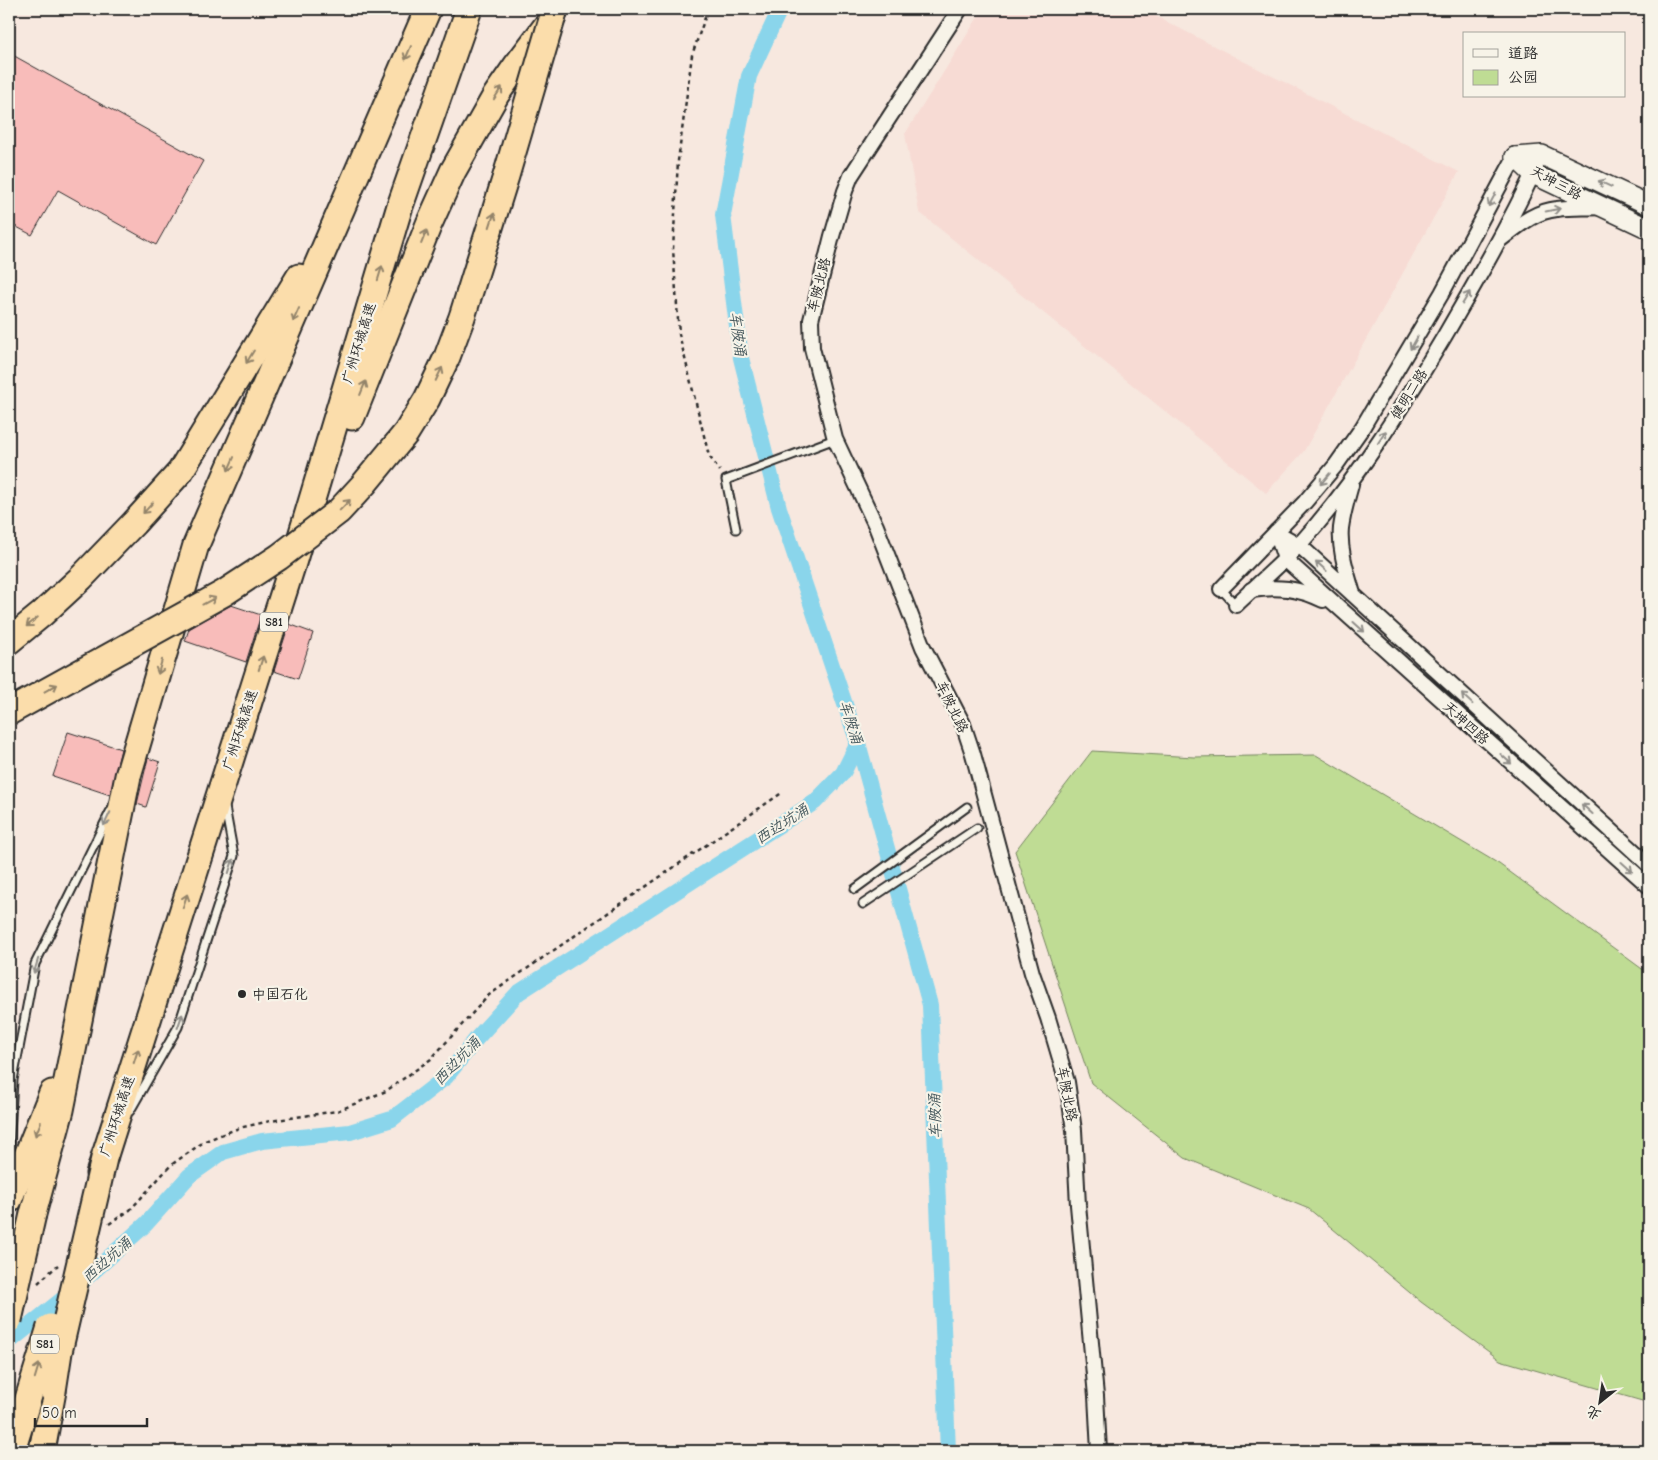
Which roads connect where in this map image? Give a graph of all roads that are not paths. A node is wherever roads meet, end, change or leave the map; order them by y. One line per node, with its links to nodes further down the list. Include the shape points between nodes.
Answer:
1 (428, 9): 9 (highway, one-way to 9)
2 (469, 9): 20 (highway, 广州环城高速 / S81, one-way to 2, via 399,209)
3 (555, 9): 27 (highway, one-way to 3, bridge, via 224,593 279,557 339,511 402,439 435,382 462,317)
4 (560, 9): 20 (highway, one-way to 4, via 453,171 511,73)
5 (960, 9): 14 (street, 车陂北路, via 858,164 842,200 810,320 812,348)
6 (1542, 155): 7 (street, 天坤三路); 8 (street, 健明二路); 10 (street, 天坤三路, one-way to 6)
7 (1515, 157): 8 (street, 天坤三路); 17 (street, 健明二路, one-way to 17, via 1442,293 1362,428 1306,502)
8 (1533, 174): 11 (street, 天坤三路); 13 (street, 健明二路)
9 (348, 196): 26 (highway, one-way to 26, via 180,472 80,578); 28 (highway, one-way to 28, via 196,544)
10 (1649, 205)
11 (1604, 207): 12 (street, 天坤三路); 13 (street, one-way to 11, via 1521,223 1542,213 1556,209)
12 (1649, 229)
13 (1497, 243): 15 (street, 健明二路, one-way to 13, via 1417,382)
14 (835, 439): 16 (lane, via 726,480); 43 (street, 车陂北路, via 876,526 923,648 963,724 1032,973 1067,1082 1074,1130)
15 (1353, 477): 18 (street, 健明二路); 23 (street, via 1343,513 1341,536)
16 (736, 529)
17 (1276, 532): 18 (street, 天坤四路); 19 (street); 21 (street, 健明二路)
18 (1298, 545): 19 (street, 健明二路); 23 (street, 天坤四路, one-way to 18)
19 (1285, 558): 22 (street, 健明二路); 25 (street, 天坤四路)
20 (293, 563): 29 (highway, 广州环城高速 / S81, one-way to 20)
21 (1221, 589): 24 (lane)
22 (1251, 590): 24 (street, 健明二路); 25 (street, via 1297,590 1311,593)
23 (1353, 594): 32 (street, 天坤四路, one-way to 23)
24 (1236, 605)
25 (1339, 608): 33 (street, 天坤四路, one-way to 33)
26 (9, 640)
27 (9, 712)
28 (128, 776): 36 (highway); 37 (lane, one-way to 37, via 36,964 13,1080)
29 (221, 787): 38 (highway, 广州环城高速 / S81, one-way to 29); 38 (lane, one-way to 29, via 178,1027 231,866 234,856)
30 (968, 807): 34 (lane)
31 (977, 828): 35 (lane)
32 (1649, 865)
33 (1649, 886)
34 (855, 889)
35 (863, 904)
36 (75, 1035): 39 (highway, one-way to 39); 40 (highway, bridge, via 61,1110)
37 (9, 1151)
38 (105, 1154): 41 (highway, 广州环城高速 / S81, one-way to 38, bridge); 42 (highway, bridge, via 59,1352)
39 (9, 1200)
40 (9, 1320)
41 (12, 1451)
42 (42, 1451)
43 (1099, 1451)

